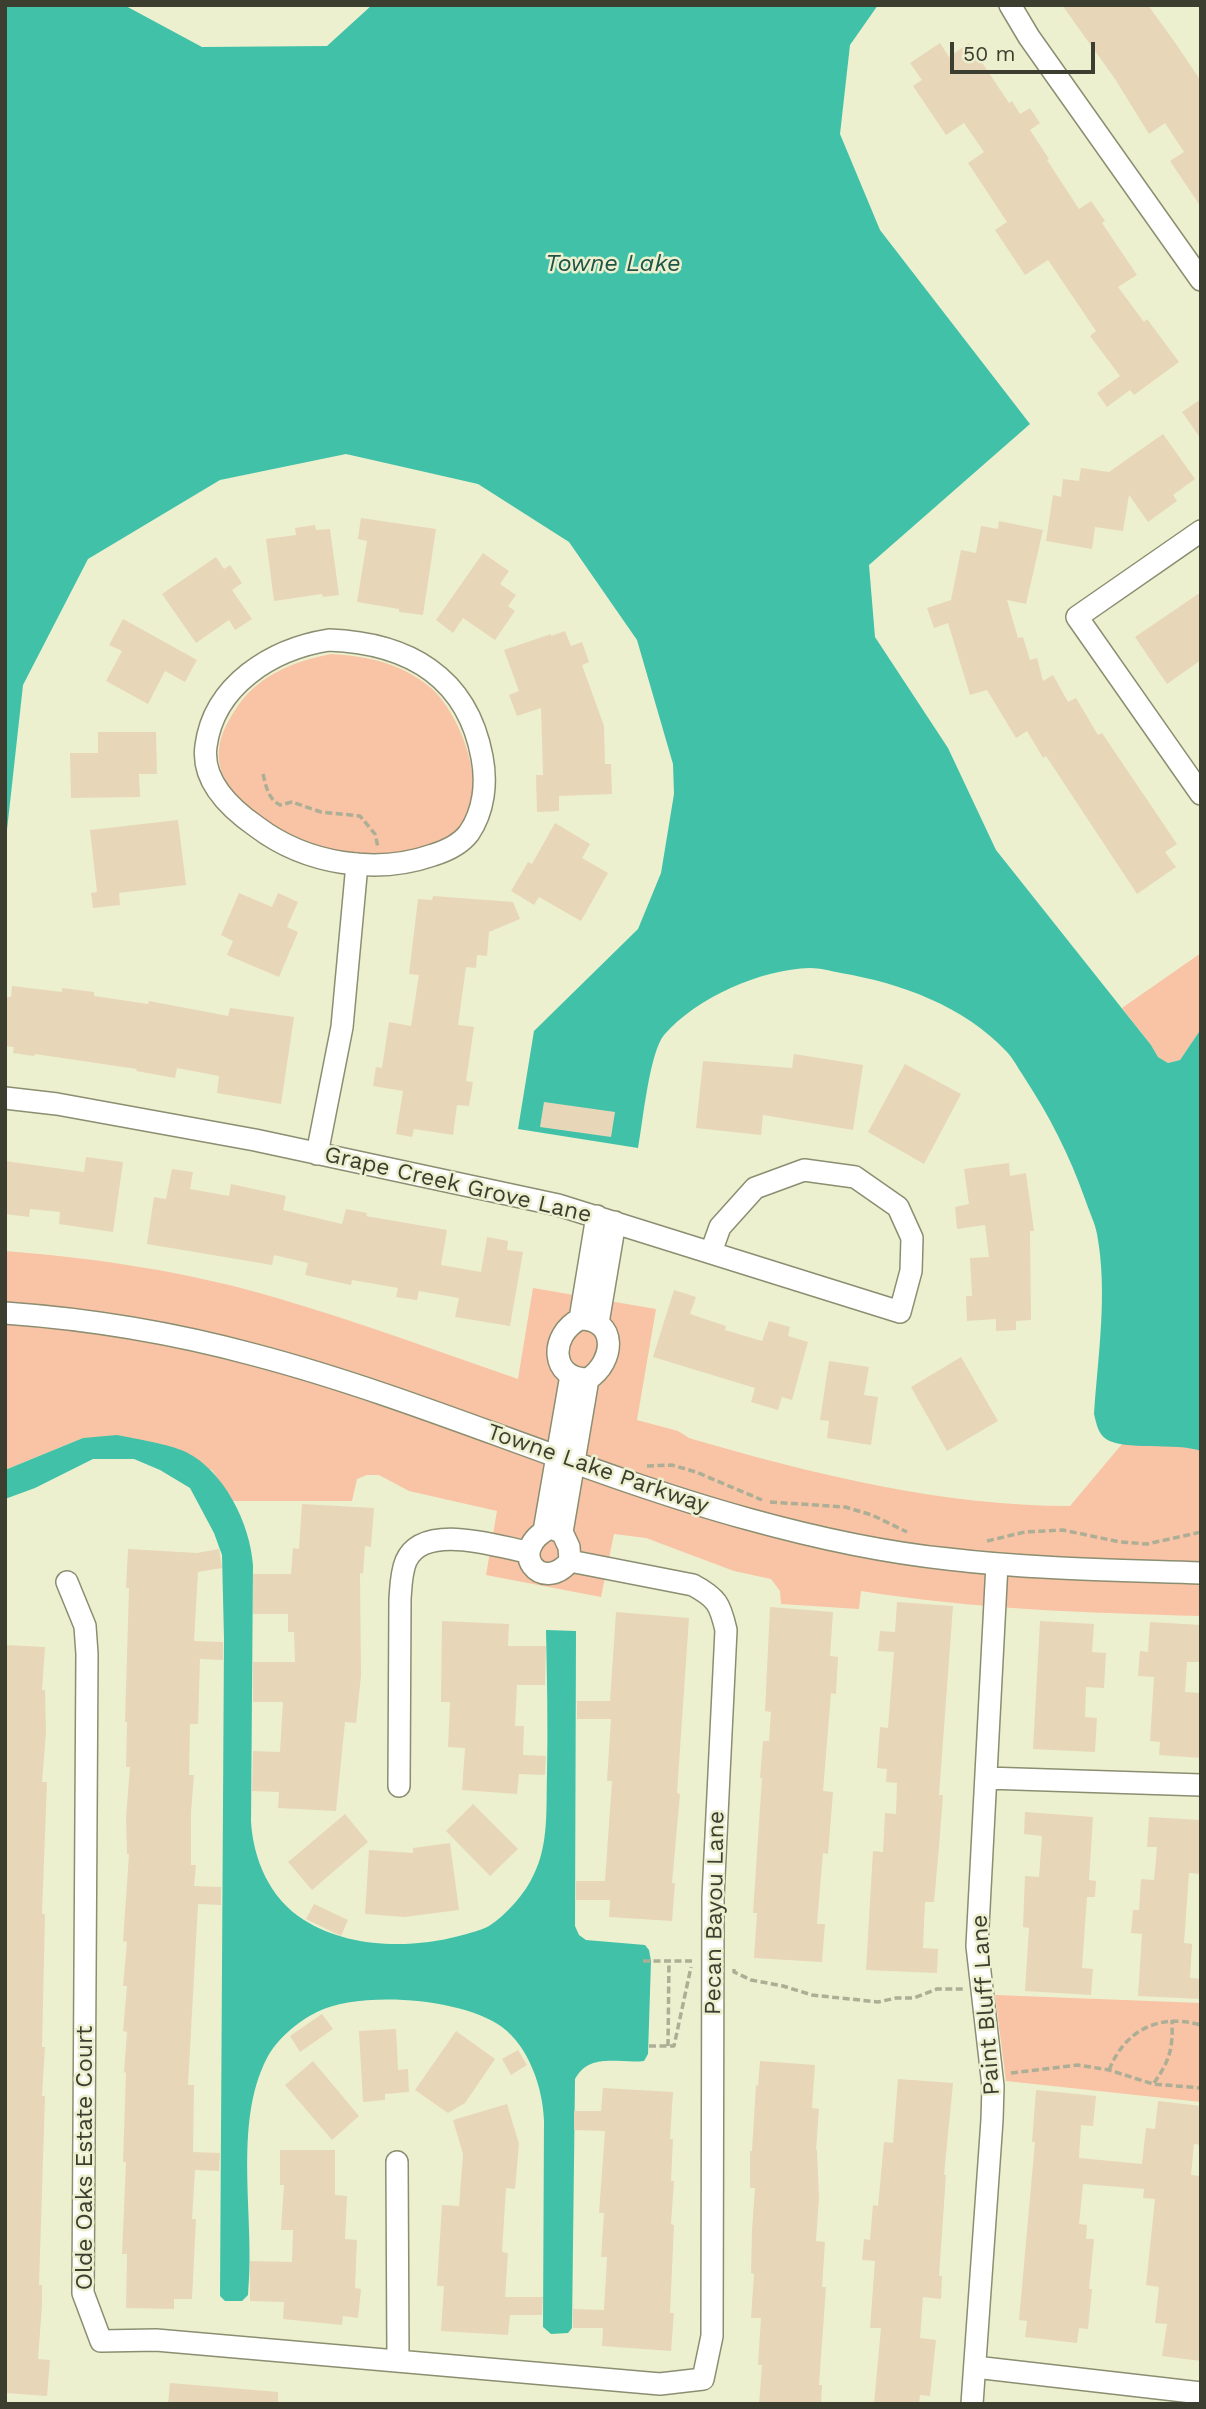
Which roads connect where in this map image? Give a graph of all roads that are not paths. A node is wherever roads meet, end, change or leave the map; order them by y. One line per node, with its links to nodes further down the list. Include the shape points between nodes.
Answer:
1 (1010, 5): 2 (street)
2 (1201, 280)
3 (1201, 531): 4 (street, via 1077,617)
4 (1201, 794)
5 (367, 865): 5 (street, via 396,864 443,852 470,831 485,788 475,730 456,695 423,664 404,654 369,643 309,643 265,662 233,688 208,734 207,767 229,804 263,832 327,860); 7 (street)
6 (5, 1098): 7 (street, Grape Creek Grove Lane, via 139,1118)
7 (317, 1154): 8 (street, Grape Creek Grove Lane)
8 (606, 1219): 9 (street, Grape Creek Grove Lane); 11 (street)
9 (711, 1252): 9 (street, Grape Creek Grove Lane, via 720,1227 755,1188 804,1170 855,1177 898,1207 912,1238 911,1271 900,1312)
10 (5, 1313): 13 (street, Towne Lake Parkway, via 147,1331 255,1355)
11 (589, 1321): 12 (street, via 605,1332 609,1355 596,1374); 12 (street, via 568,1325 559,1344 562,1366)
12 (579, 1377): 13 (street)
13 (566, 1459): 14 (street); 17 (street, Towne Lake Parkway, via 810,1535 877,1549)
14 (553, 1532): 15 (street, via 534,1540); 16 (street, via 569,1547)
15 (527, 1552): 16 (street, via 528,1562 545,1574 564,1569); 22 (street, via 437,1539 418,1546 407,1558 402,1574)
16 (570, 1561): 26 (street, Pecan Bayou Lane, via 693,1585 720,1608 726,1630 702,1960 712,2336)
17 (997, 1564): 18 (street, Towne Lake Parkway); 20 (street, Paint Bluff Lane)
18 (1201, 1573)
19 (67, 1582): 24 (street, Olde Oaks Estate Court, via 85,1626 87,1654 83,2293 101,2341 156,2340)
20 (986, 1778): 21 (street); 25 (street, Paint Bluff Lane, via 977,1947 992,2120)
21 (1201, 1785)
22 (399, 1786)
23 (397, 2162): 24 (street)
24 (398, 2360): 26 (street, Olde Oaks Estate Court, via 660,2384)
25 (975, 2367): 27 (street); 28 (street, Paint Bluff Lane)
26 (703, 2379)
27 (1201, 2393)
28 (972, 2404)

